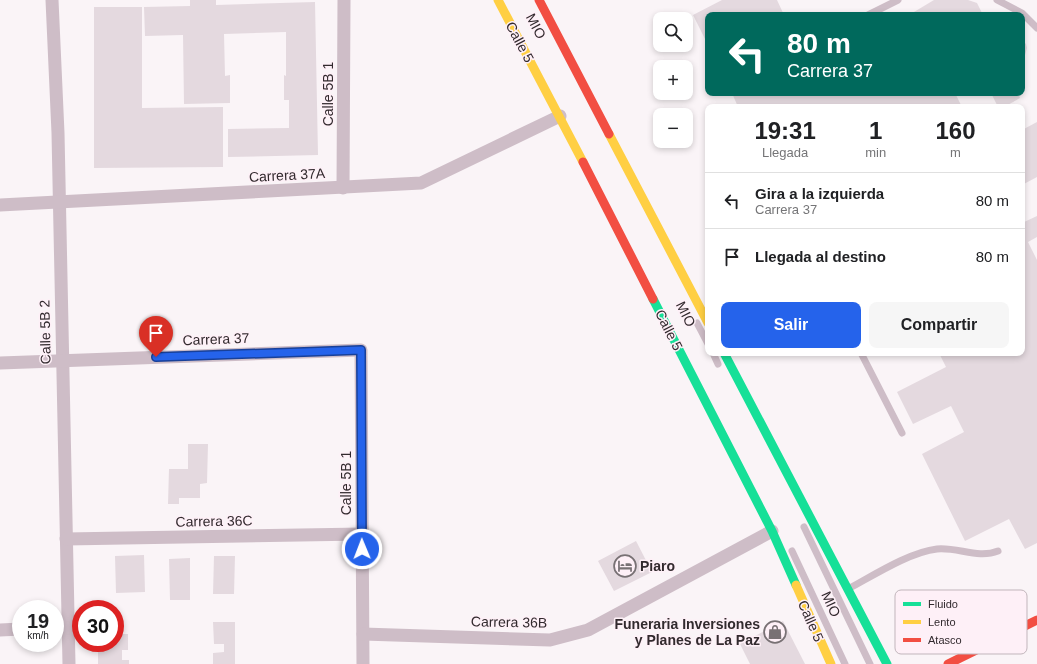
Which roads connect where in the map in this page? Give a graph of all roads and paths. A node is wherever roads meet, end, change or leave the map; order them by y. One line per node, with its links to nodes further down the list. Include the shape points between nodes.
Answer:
1 (52, 0): 13 (street, Calle 5B 2)
2 (344, 0): 12 (street, Calle 5B 1)
3 (498, 0): 11 (main road, Calle 5)
4 (539, 0): 16 (main road)
5 (898, 0): 7 (lane)
6 (997, 0): 8 (lane)
7 (874, 12)
8 (1020, 12)
9 (1025, 16): 10 (lane)
10 (1037, 28)
11 (560, 116): 12 (street, Carrera 37A, via 421,183); 27 (main road, Calle 5)
12 (344, 188): 13 (street, Carrera 37A)
13 (59, 203): 14 (street, Carrera 37A); 22 (street, Calle 5B 2)
14 (0, 205)
15 (692, 314): 17 (lane, MIO)
16 (705, 314)
17 (705, 338)
18 (361, 350): 22 (street, Carrera 37); 28 (street, Calle 5B 1)
19 (714, 356): 24 (lane)
20 (726, 356): 32 (main road)
21 (862, 356): 25 (lane)
22 (61, 360): 23 (street, Carrera 37); 29 (street, Calle 5B 2)
23 (0, 363)
24 (721, 370)
25 (902, 433)
26 (802, 523): 45 (lane, MIO)
27 (772, 531): 38 (street, Carrera 36B, via 588,630 550,640); 43 (main road, Calle 5)
28 (362, 534): 29 (street, Carrera 36C); 38 (street, Calle 5B 1)
29 (66, 539): 33 (street, Calle 5B 2)
30 (790, 547): 44 (lane, MIO)
31 (998, 551): 32 (lane, via 983,555 947,549 926,551)
32 (847, 589): 46 (main road)
33 (63, 600)
34 (1037, 620): 35 (main road)
35 (1027, 625)
36 (12, 629): 37 (street)
37 (0, 630)
38 (363, 634): 42 (street, Calle 5B 1)
39 (64, 644): 41 (street, Calle 5B 2)
40 (968, 654): 47 (main road)
41 (68, 664)
42 (363, 664)
43 (831, 664)
44 (844, 664)
45 (870, 664)
46 (887, 664)
47 (948, 664)

